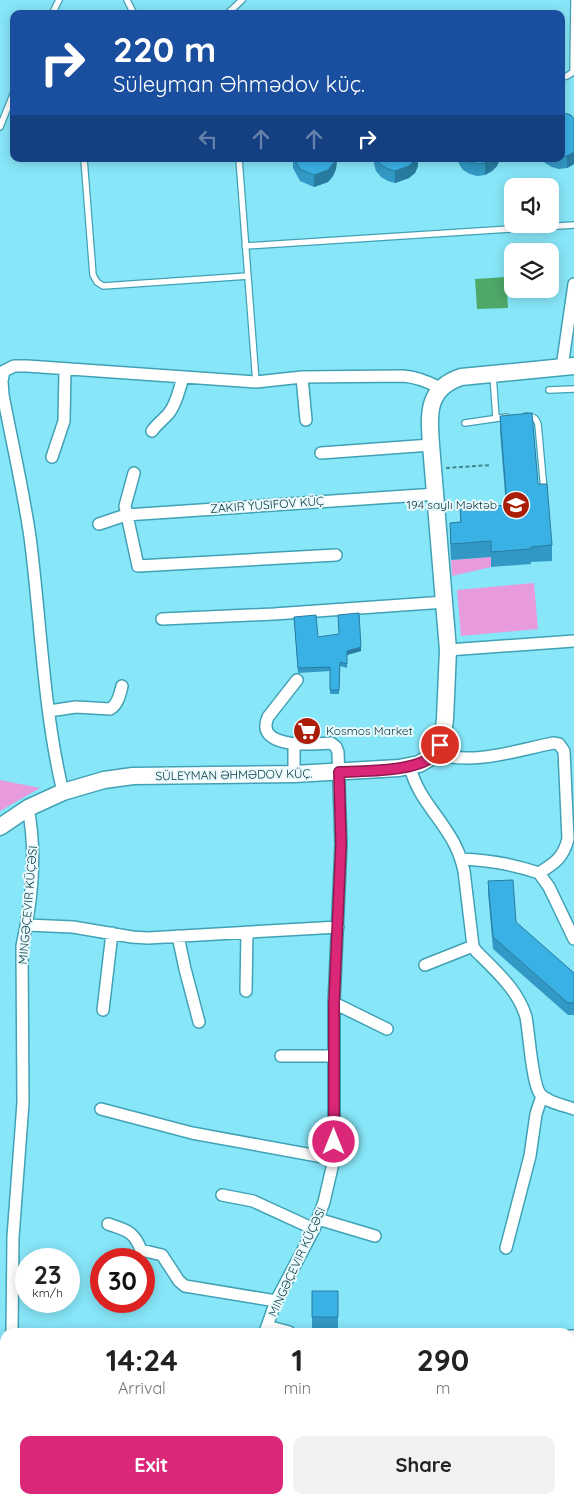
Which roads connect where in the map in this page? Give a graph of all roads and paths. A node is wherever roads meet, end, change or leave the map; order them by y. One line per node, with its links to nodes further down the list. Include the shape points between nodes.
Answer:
1 (242, 0): 3 (lane)
2 (574, 0): 4 (lane, via 573,72)
3 (231, 10)
4 (565, 76)
5 (10, 100): 6 (lane)
6 (0, 127)
7 (84, 162): 11 (lane, via 93,275 97,282 104,286)
8 (239, 162): 10 (lane)
9 (574, 225): 10 (lane)
10 (246, 246): 11 (lane)
11 (248, 276): 19 (lane)
12 (574, 284): 13 (street)
13 (568, 367): 16 (street)
14 (2, 369): 15 (street, via 14,366); 46 (street, via 3,395 29,535)
15 (65, 369): 18 (street); 31 (street, via 64,421)
16 (492, 373): 20 (street, via 460,377); 25 (lane)
17 (302, 377): 19 (street); 20 (street, via 413,376); 26 (street)
18 (183, 378): 19 (street); 28 (street, via 169,413)
19 (256, 382)
20 (440, 388): 29 (street, via 432,405)
21 (574, 389): 22 (lane)
22 (549, 390)
23 (522, 416): 36 (lane, via 536,418 538,424)
24 (513, 417): 25 (lane)
25 (496, 418): 27 (lane)
26 (306, 420)
27 (466, 423)
28 (152, 431)
29 (431, 445): 30 (street); 33 (street)
30 (321, 453)
31 (52, 457)
32 (491, 465): 33 (path)
33 (434, 469): 35 (street)
34 (134, 474): 37 (street, via 126,498)
35 (436, 494): 37 (street, ZAKIR YUSIFOV KÜÇ); 40 (street)
36 (544, 495)
37 (126, 515): 38 (street, ZAKIR YUSIFOV KÜÇ); 39 (street, via 138,566)
38 (99, 524)
39 (336, 555)
40 (445, 602): 41 (street); 43 (street)
41 (162, 619)
42 (574, 641): 43 (street)
43 (448, 650): 49 (street, via 446,719)
44 (297, 680): 47 (street, via 266,723 274,739)
45 (122, 686): 46 (street, via 117,702 110,709 76,707)
46 (49, 711): 53 (street)
47 (294, 744): 51 (street, MINGƏÇEVIR KÜÇƏSI, via 331,743 338,752); 52 (street)
48 (569, 750): 49 (street, via 552,743 477,759); 56 (street)
49 (436, 754): 50 (street, SÜLEYMAN ƏHMƏDOV KÜÇ.)
50 (410, 767): 51 (street, SÜLEYMAN ƏHMƏDOV KÜÇ.); 57 (street, via 414,782)
51 (339, 772): 52 (street, SÜLEYMAN ƏHMƏDOV KÜÇ.); 60 (street, MINGƏÇEVIR KÜÇƏSI)
52 (294, 774): 53 (street, SÜLEYMAN ƏHMƏDOV KÜÇ., via 133,776 104,780)
53 (63, 792): 54 (street, SÜLEYMAN ƏHMƏDOV KÜÇ.)
54 (28, 808): 55 (street, SÜLEYMAN ƏHMƏDOV KÜÇ.); 59 (street, MINGƏÇEVIR KÜÇƏSI, via 33,856)
55 (0, 827)
56 (571, 839): 58 (street, via 560,859)
57 (461, 859): 58 (street, via 518,866); 65 (street)
58 (539, 873): 64 (street)
59 (27, 925): 62 (street); 84 (street, MINGƏÇEVIR KÜÇƏSI, via 22,946 23,1103 13,1237)
60 (338, 928): 61 (street); 68 (street, MINGƏÇEVIR KÜÇƏSI)
61 (247, 932): 63 (street); 67 (street)
62 (112, 933): 63 (street, via 132,937); 69 (street)
63 (178, 936): 70 (street)
64 (574, 939)
65 (473, 946): 66 (street); 74 (street, via 503,978 524,1008 534,1076)
66 (424, 965)
67 (246, 991)
68 (334, 1003): 71 (street); 73 (street, MINGƏÇEVIR KÜÇƏSI)
69 (103, 1010)
70 (199, 1022)
71 (387, 1029)
72 (280, 1056): 73 (street)
73 (334, 1056): 77 (street, MINGƏÇEVIR KÜÇƏSI)
74 (542, 1096): 76 (street); 82 (street)
75 (101, 1109): 77 (street, via 192,1133)
76 (574, 1109)
77 (334, 1159): 80 (street, MINGƏÇEVIR KÜÇƏSI)
78 (222, 1195): 80 (street, via 253,1201)
79 (108, 1224): 83 (street, via 133,1234 141,1250 162,1255 185,1286)
80 (316, 1224): 81 (street); 83 (street, MINGƏÇEVIR KÜÇƏSI)
81 (375, 1236)
82 (506, 1248)
83 (276, 1301): 85 (street, MINGƏÇEVIR KÜÇƏSI)
84 (12, 1328)
85 (266, 1328)

